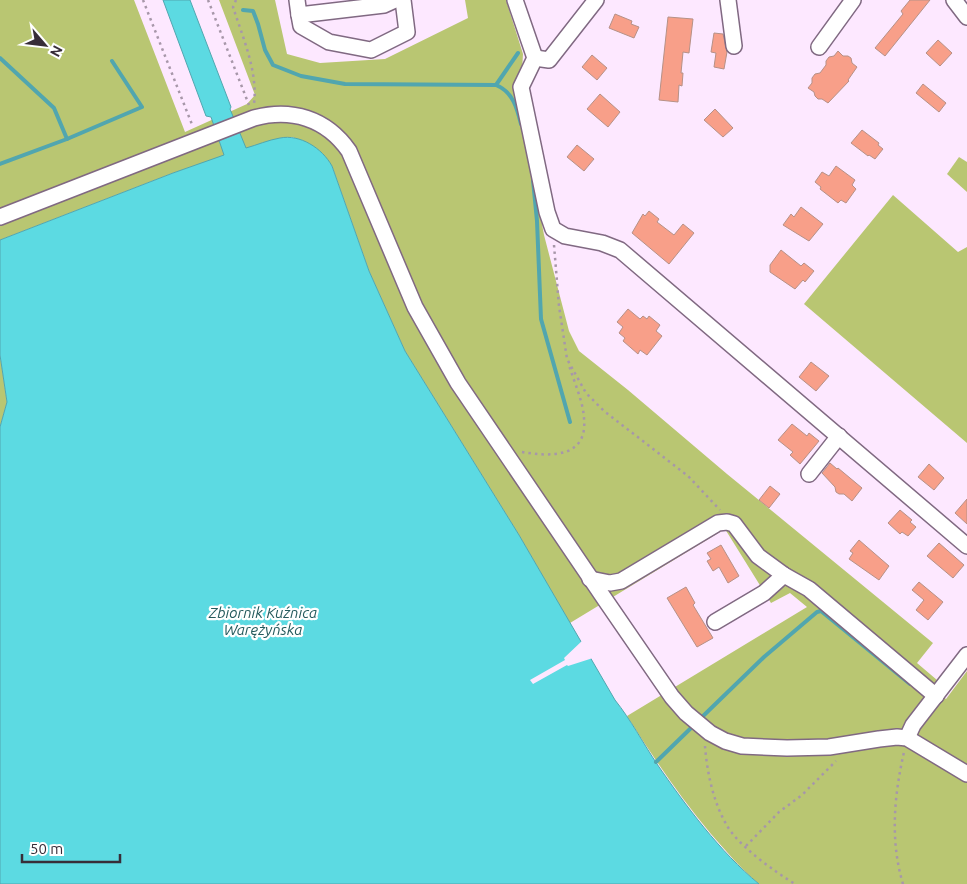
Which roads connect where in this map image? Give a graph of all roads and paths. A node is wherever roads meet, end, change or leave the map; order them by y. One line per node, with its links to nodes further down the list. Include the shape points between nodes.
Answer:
1 (142, 0): 18 (path, via 188,116)
2 (208, 0): 17 (path)
3 (236, 0): 17 (path, via 233,7 256,90)
4 (297, 0): 12 (street)
5 (395, 0): 12 (street, via 384,5)
6 (403, 0): 12 (street, via 407,32 371,50 329,42 301,26)
7 (515, 0): 16 (street)
8 (596, 0): 16 (street, via 549,60)
9 (728, 0): 14 (street)
10 (853, 0): 15 (street)
11 (954, 0): 13 (street)
12 (299, 15)
13 (967, 17)
14 (734, 46)
15 (819, 47)
16 (535, 58): 20 (street, via 522,87)
17 (250, 116): 18 (street); 23 (street, via 280,114 305,117 326,127 344,143 420,317 458,383)
18 (203, 138): 19 (street)
19 (0, 216)
20 (553, 229): 21 (path); 22 (street, via 565,236 620,250)
21 (567, 359): 23 (path, via 584,416 578,445 558,454); 25 (path, via 586,393 688,476)
22 (839, 436): 24 (street); 26 (street)
23 (502, 448): 28 (street)
24 (809, 474)
25 (730, 522): 27 (street, via 758,556); 28 (street, via 718,523 621,581 610,583)
26 (967, 546)
27 (784, 575): 29 (street, via 764,593); 31 (street, via 809,590)
28 (590, 578): 32 (street, via 672,697)
29 (714, 622)
30 (967, 655): 31 (street)
31 (936, 696): 33 (street, via 913,725)
32 (706, 730): 34 (street, via 725,742 742,746 829,748); 36 (path, via 705,748 713,792 726,825)
33 (908, 738): 34 (street); 35 (street); 38 (path, via 897,787 895,815 897,852)
34 (852, 743): 36 (path)
35 (967, 774)
36 (746, 846): 37 (path, via 770,868)
37 (795, 884)
38 (904, 884)

